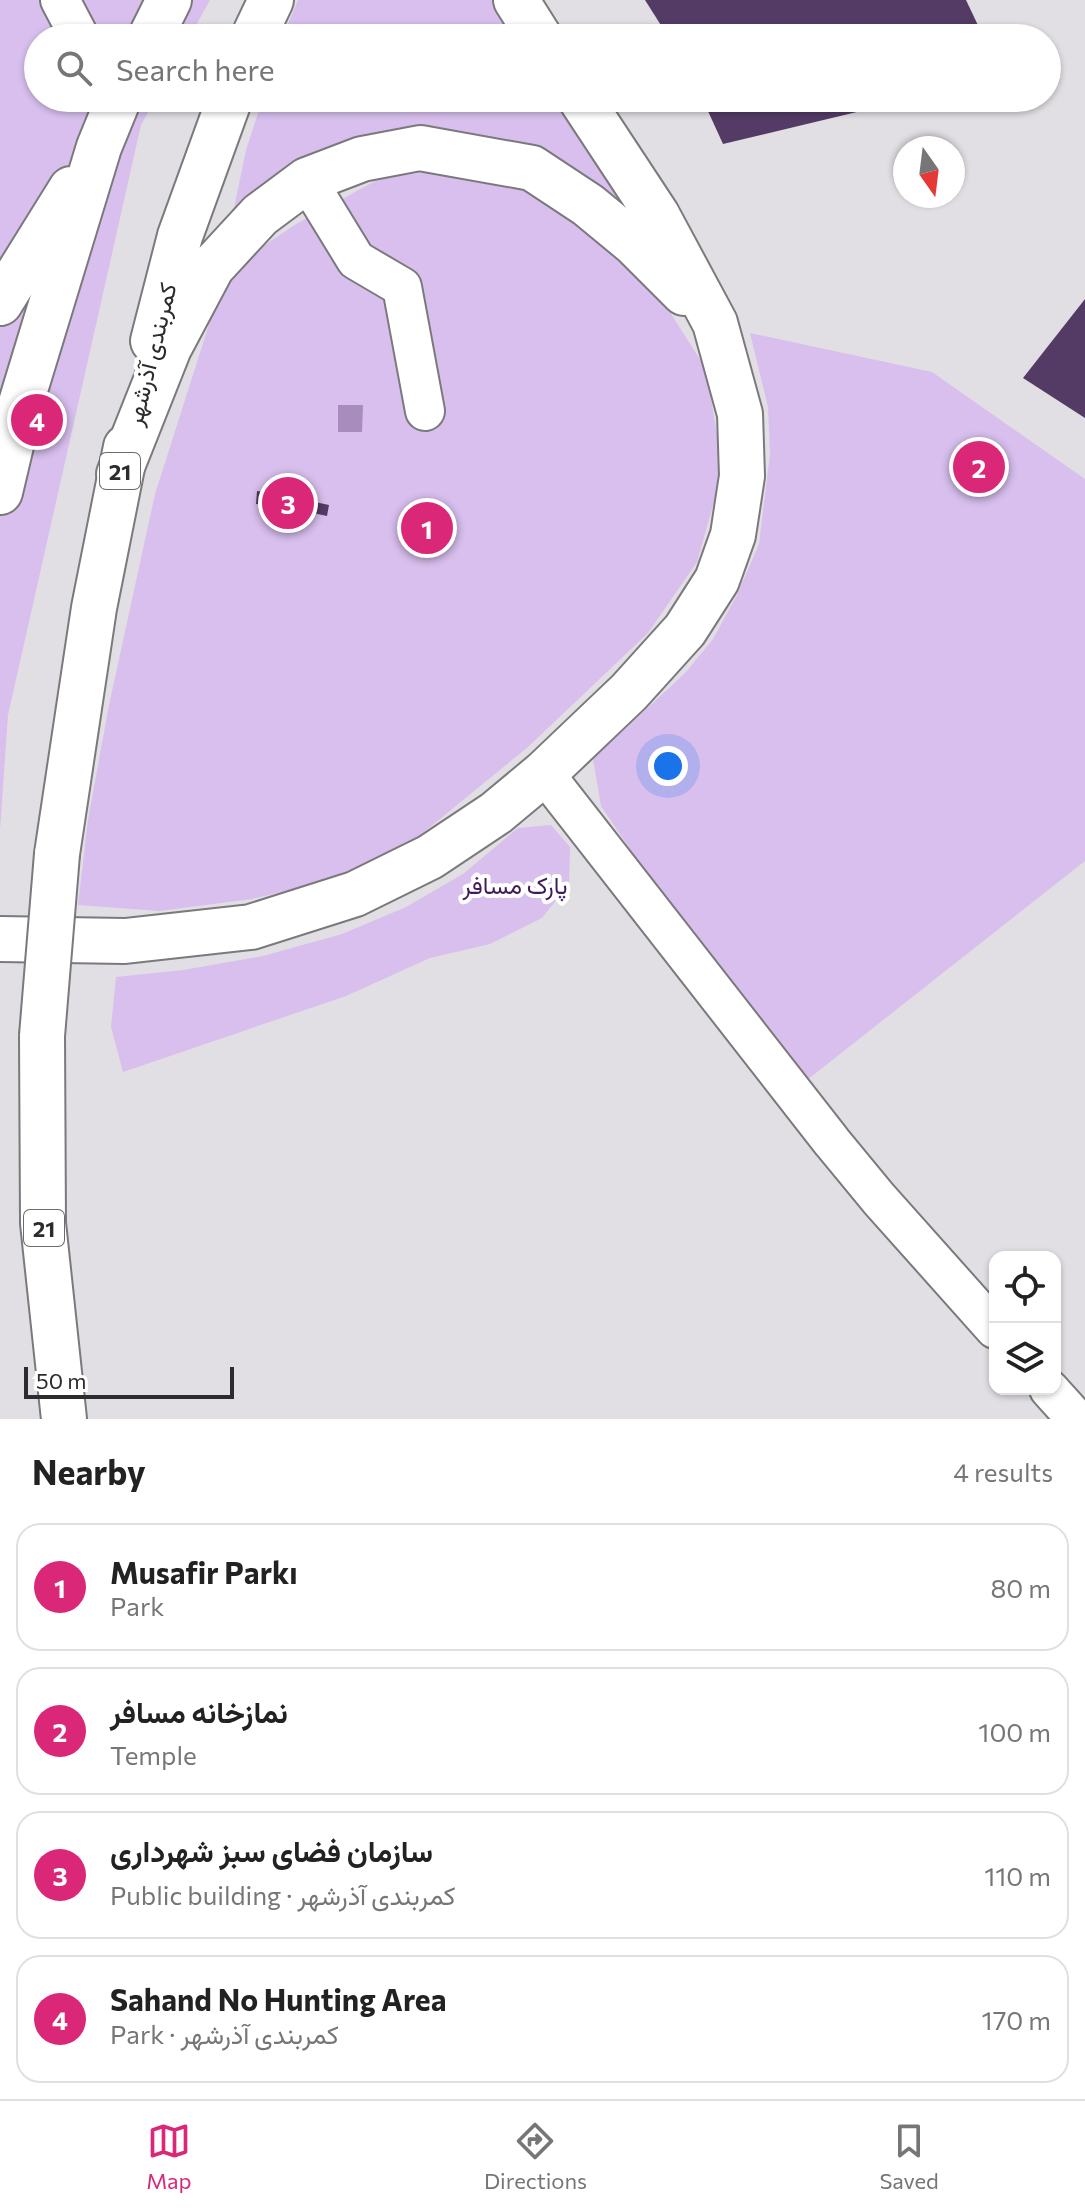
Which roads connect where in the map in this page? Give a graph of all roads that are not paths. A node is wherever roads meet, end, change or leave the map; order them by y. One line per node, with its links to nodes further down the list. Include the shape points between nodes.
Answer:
1 (60, 0): 5 (street)
2 (169, 0): 6 (highway)
3 (271, 0): 7 (highway)
4 (516, 0): 8 (highway)
5 (73, 24)
6 (157, 24)
7 (260, 24)
8 (531, 24)
9 (112, 112): 12 (highway)
10 (225, 112): 17 (highway, کمربندی آذرشهر / 21, via 180,236)
11 (589, 112): 15 (highway, via 657,215)
12 (99, 147): 14 (highway); 18 (highway, via 21,403)
13 (307, 180): 15 (highway, via 362,159 420,148 532,168 634,243); 16 (street, via 356,260 402,287); 17 (highway, via 260,215 212,267 169,348)
14 (0, 303)
15 (715, 323): 19 (highway, via 740,414 742,476 733,535 717,580 685,630 639,682)
16 (425, 411)
17 (119, 474): 23 (highway, کمربندی آذرشهر / 21, bridge, via 57,854 42,1036 43,1223)
18 (0, 492)
19 (544, 773): 20 (highway, via 430,857 355,894 251,927 125,941); 21 (street, via 832,1142)
20 (0, 939)
21 (990, 1323)
22 (1054, 1395): 24 (street)
23 (64, 1419)
24 (1076, 1419)

